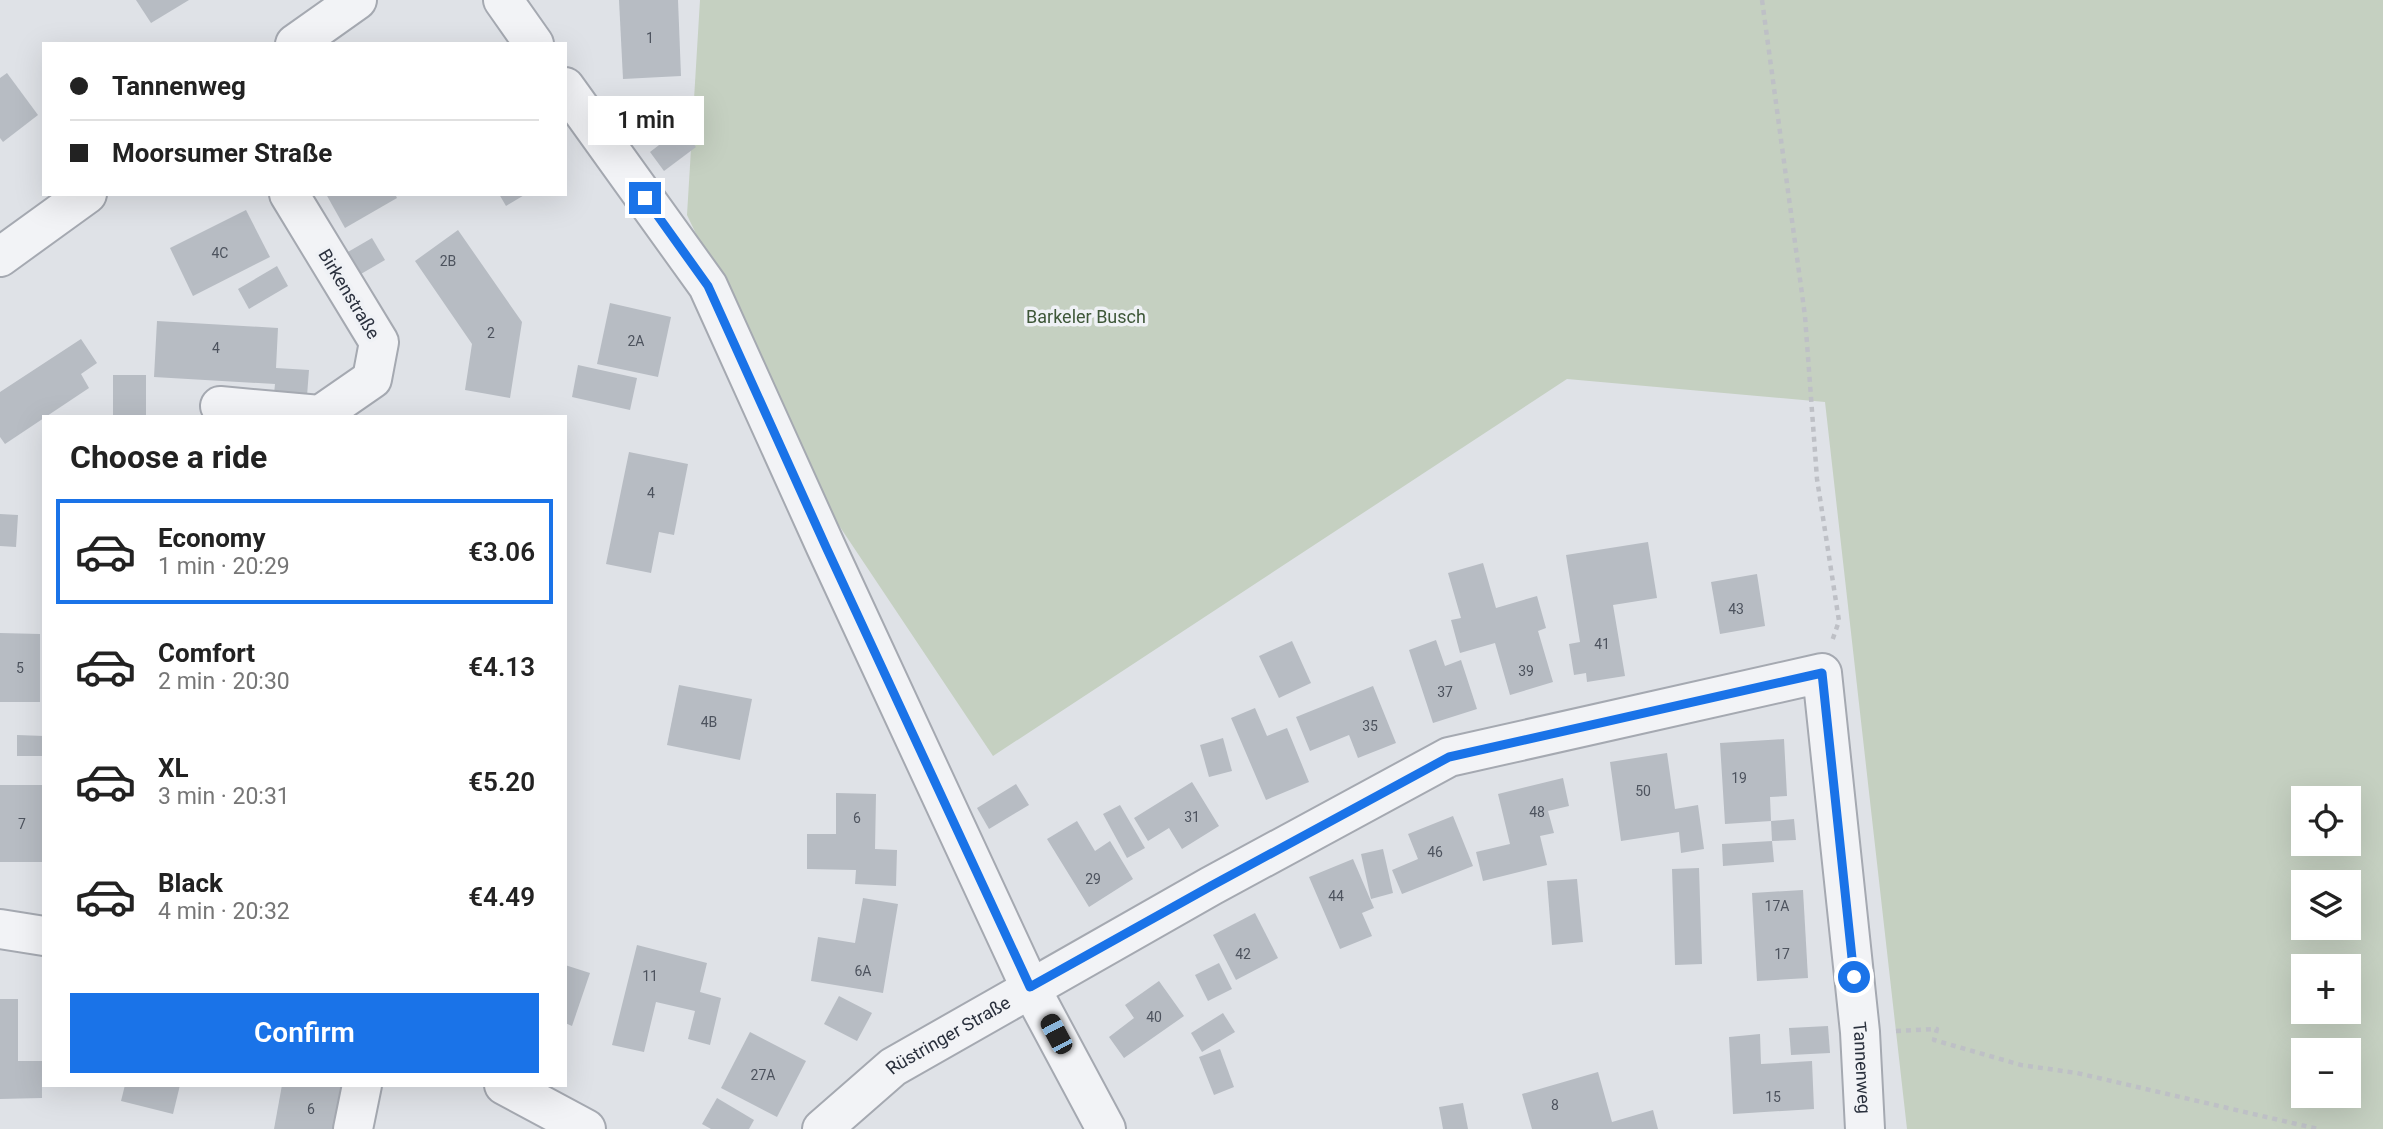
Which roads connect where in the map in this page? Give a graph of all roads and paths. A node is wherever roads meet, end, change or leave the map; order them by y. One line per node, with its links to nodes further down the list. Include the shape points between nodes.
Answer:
1 (357, 0): 4 (street)
2 (503, 0): 5 (street)
3 (1762, 0): 13 (path, via 1805,316 1817,479 1839,621)
4 (298, 42)
5 (533, 42)
6 (567, 90): 16 (street, via 708,286)
7 (84, 196): 9 (street)
8 (290, 196): 11 (street, Birkenstraße, via 379,342 372,379)
9 (0, 257)
10 (220, 405): 12 (street, Birkenstraße)
11 (320, 415)
12 (320, 415)
13 (1822, 673): 16 (street, Rüstringer Straße, via 1449,757); 17 (street, Tannenweg)
14 (0, 929): 15 (street)
15 (42, 936)
16 (1030, 987): 22 (street, Rüstringer Straße, via 893,1067); 23 (street)
17 (1860, 1032): 24 (street, Tannenweg); 25 (path, via 1937,1029 1934,1040 2021,1065 2077,1073)
18 (362, 1087): 20 (street)
19 (508, 1087): 21 (street)
20 (353, 1129)
21 (586, 1129)
22 (822, 1129)
23 (1106, 1129)
24 (1865, 1129)
25 (2318, 1129)

